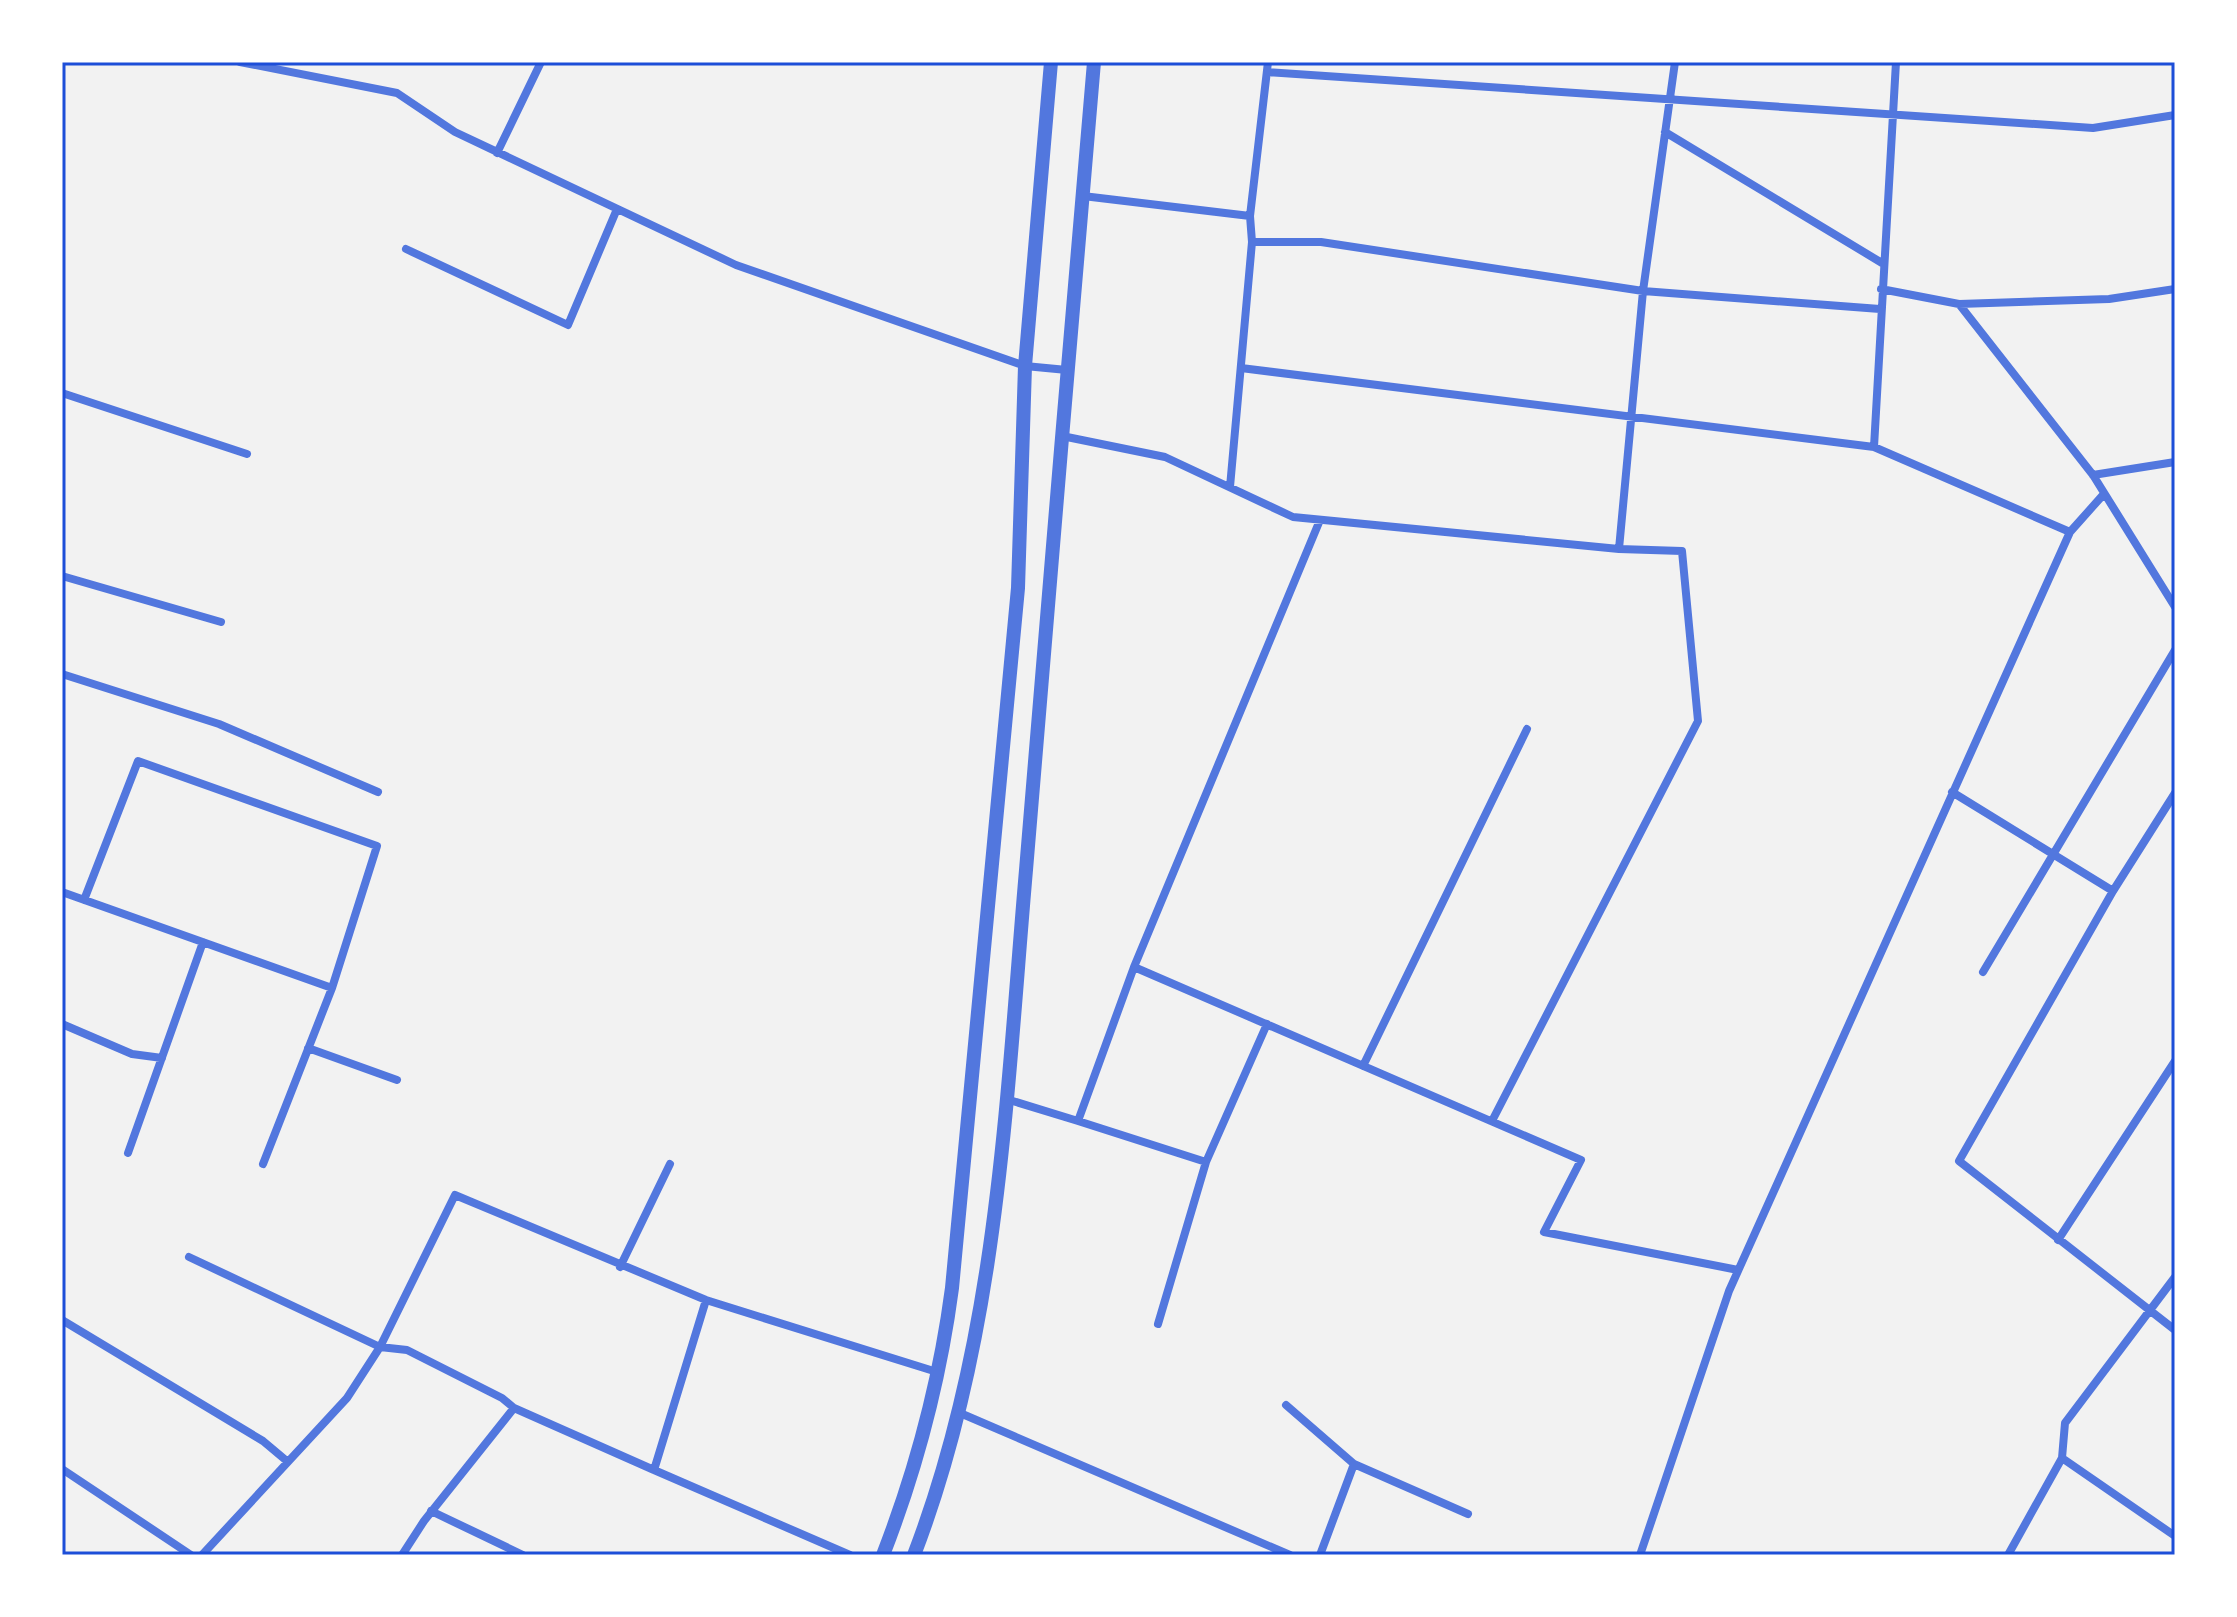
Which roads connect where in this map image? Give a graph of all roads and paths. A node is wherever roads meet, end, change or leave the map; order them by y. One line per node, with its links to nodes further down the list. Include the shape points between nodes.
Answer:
1 (240, 62): 12 (street, via 397,93)
2 (541, 62): 12 (street)
3 (1051, 62): 24 (street)
4 (1094, 62): 13 (street)
5 (1675, 62): 8 (street)
6 (1896, 62): 9 (street)
7 (1268, 67): 8 (street); 15 (street)
8 (1670, 100): 9 (street); 11 (street)
9 (1892, 115): 10 (street, via 2093,128); 18 (street)
10 (2175, 115)
11 (1665, 132): 18 (street); 21 (street)
12 (497, 153): 14 (street)
13 (1083, 196): 15 (street); 26 (street)
14 (617, 209): 17 (street, via 568,325); 24 (street, via 736,265)
15 (1250, 216): 16 (street)
16 (1252, 242): 21 (street, via 1321,242); 25 (street)
17 (406, 249)
18 (1882, 263): 19 (street)
19 (1881, 289): 22 (street); 23 (street)
20 (2175, 289): 22 (street, via 2109,299)
21 (1643, 291): 23 (street); 28 (street)
22 (1959, 304): 33 (street)
23 (1880, 309): 30 (street)
24 (1025, 366): 26 (street); 81 (street, via 1018,588 963,1180)
25 (1241, 368): 28 (street); 34 (street)
26 (1067, 370): 29 (street)
27 (62, 393): 31 (street)
28 (1631, 419): 30 (street); 38 (street)
29 (1062, 436): 34 (street, via 1165,457); 63 (street)
30 (1874, 447): 37 (street)
31 (247, 454)
32 (2175, 462): 33 (street)
33 (2093, 475): 35 (street)
34 (1230, 487): 36 (street, via 1293,517)
35 (2103, 495): 37 (street); 40 (street)
36 (1320, 520): 38 (street); 53 (street)
37 (2070, 532): 46 (street)
38 (1619, 549): 65 (street, via 1682,551 1698,721)
39 (62, 576): 41 (street)
40 (2175, 607)
41 (221, 622)
42 (2175, 650): 48 (street)
43 (62, 674): 45 (street, via 219,724)
44 (1527, 729): 61 (street)
45 (378, 792)
46 (1952, 792): 48 (street); 73 (street)
47 (2175, 793): 49 (street)
48 (2051, 852): 49 (street); 54 (street)
49 (2113, 891): 70 (street, via 1959,1161)
50 (62, 892): 51 (street)
51 (84, 900): 52 (street); 55 (street, via 138,761 377,846)
52 (203, 942): 55 (street); 59 (street)
53 (1134, 967): 57 (street); 64 (street)
54 (1983, 972)
55 (332, 988): 58 (street)
56 (62, 1024): 59 (street, via 132,1054)
57 (1267, 1024): 61 (street); 67 (street)
58 (308, 1048): 62 (street); 68 (street)
59 (162, 1058): 66 (street)
60 (2175, 1061): 70 (street)
61 (1363, 1066): 65 (street)
62 (397, 1080)
63 (1006, 1099): 64 (street); 84 (street, via 987,1287)
64 (1078, 1121): 67 (street)
65 (1492, 1121): 73 (street, via 1581,1160 1544,1232)
66 (128, 1153)
67 (1206, 1162): 78 (street)
68 (263, 1164)
69 (670, 1164): 72 (street)
70 (2058, 1240): 76 (street)
71 (189, 1257): 80 (street)
72 (620, 1267): 75 (street); 80 (street, via 455,1195)
73 (1738, 1270): 102 (street)
74 (2175, 1277): 76 (street)
75 (706, 1300): 81 (street); 89 (street)
76 (2151, 1310): 79 (street); 85 (street, via 2065,1423)
77 (62, 1320): 86 (street, via 263,1441)
78 (1158, 1324)
79 (2175, 1330)
80 (380, 1347): 83 (street, via 407,1350); 86 (street, via 347,1398)
81 (937, 1372): 98 (street, via 910,1479)
82 (1286, 1405): 87 (street)
83 (514, 1408): 89 (street); 90 (street)
84 (960, 1413): 99 (street); 100 (street)
85 (2062, 1458): 92 (street); 103 (street)
86 (288, 1462): 94 (street)
87 (1354, 1464): 91 (street); 101 (street)
88 (62, 1469): 93 (street)
89 (654, 1470): 97 (street)
90 (431, 1511): 95 (street); 96 (street)
91 (1468, 1514)
92 (2175, 1536)
93 (191, 1555)
94 (202, 1555)
95 (402, 1555)
96 (523, 1555)
97 (850, 1555)
98 (883, 1555)
99 (914, 1555)
100 (1290, 1555)
101 (1320, 1555)
102 (1640, 1555)
103 (2008, 1555)

